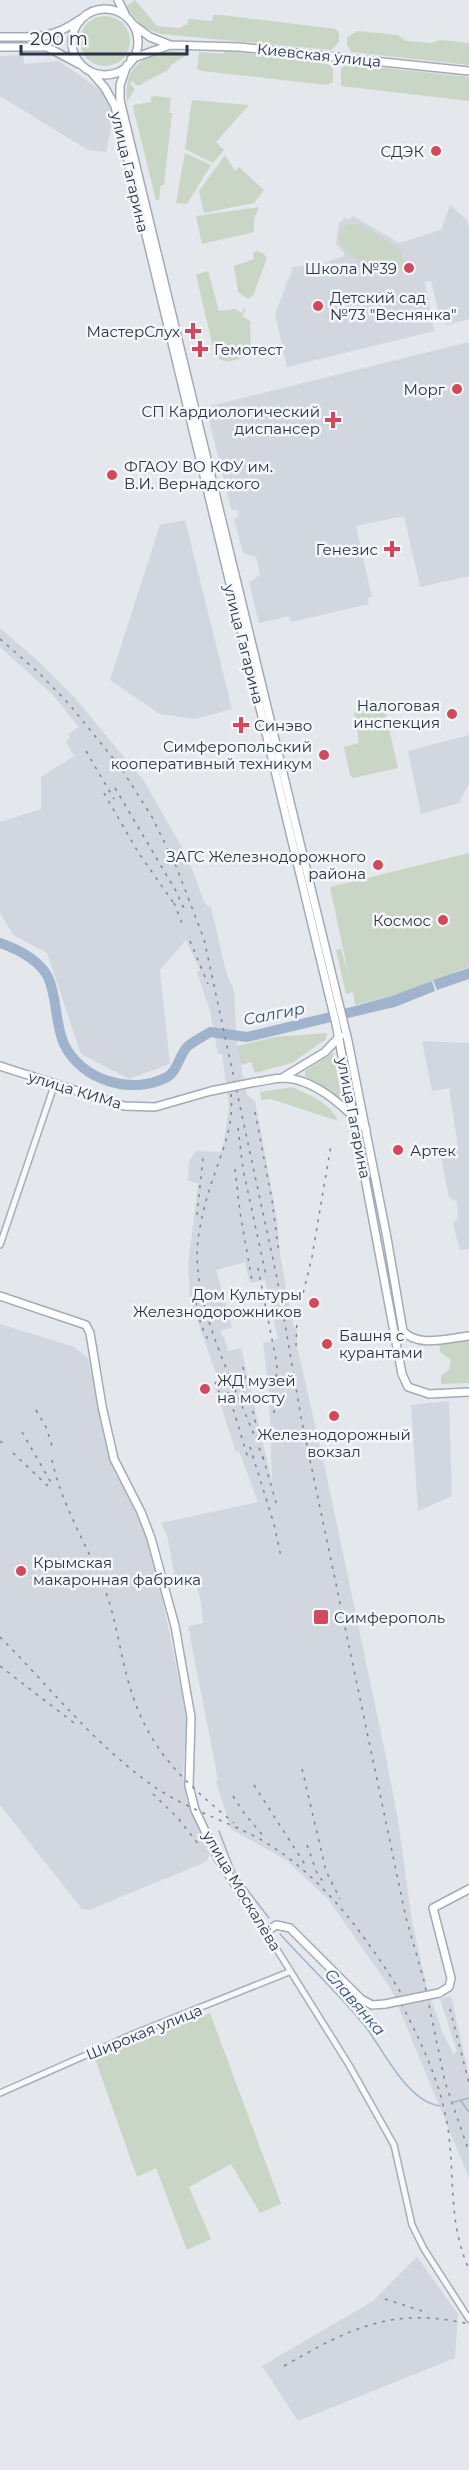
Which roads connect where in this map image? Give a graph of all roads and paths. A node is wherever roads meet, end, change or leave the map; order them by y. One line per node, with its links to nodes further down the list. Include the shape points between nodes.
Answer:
1 (102, 0): 3 (main road)
2 (118, 0): 4 (main road)
3 (91, 12): 4 (main road, via 110,9); 5 (main road)
4 (126, 16): 6 (main road)
5 (84, 17): 7 (main road, via 56,34); 11 (main road, via 72,42)
6 (133, 25): 8 (main road, Киевская улица); 10 (main road, via 137,41)
7 (0, 37)
8 (170, 45): 10 (main road, Киевская улица); 12 (main road, Киевская улица, via 239,47)
9 (0, 47): 11 (main road, via 47,47)
10 (129, 62): 13 (main road, via 110,75); 14 (main road, улица Гагарина, via 120,85 120,100)
11 (81, 65): 13 (main road)
12 (469, 71)
13 (92, 73): 14 (main road, улица Гагарина, via 115,106)
14 (335, 1004): 15 (main road, улица Гагарина)
15 (340, 1026): 16 (main road, улица Гагарина); 21 (main road, улица Гагарина)
16 (339, 1038): 18 (main road, via 312,1061); 20 (main road, улица Гагарина)
17 (0, 1066): 19 (main road, улица КИМа)
18 (282, 1078): 19 (main road, улица КИМа, bridge, via 139,1107 123,1106); 20 (main road, via 309,1084)
19 (55, 1083): 22 (street)
20 (353, 1116): 21 (main road); 25 (main road, улица Гагарина, via 402,1374 408,1387 420,1393)
21 (366, 1129): 24 (main road, улица Гагарина, via 403,1331 423,1340)
22 (0, 1245)
23 (0, 1296): 27 (main road, улица Москалёва, via 86,1325 90,1333 114,1459 151,1538 175,1626 190,1717 189,1786 195,1810 219,1860)
24 (469, 1336)
25 (469, 1392)
26 (469, 1889): 27 (main road, bridge, via 433,1908 451,1978 449,1987 439,1993 372,2005 290,1928 276,1925)
27 (266, 1932): 28 (street, улица Москалёва)
28 (289, 1972): 29 (street, Широкая улица); 30 (street, улица Москалёва, via 349,2065 394,2145 412,2225)
29 (0, 2093)
30 (469, 2319)

